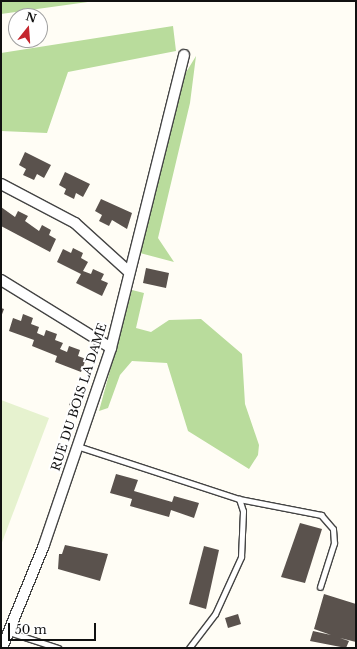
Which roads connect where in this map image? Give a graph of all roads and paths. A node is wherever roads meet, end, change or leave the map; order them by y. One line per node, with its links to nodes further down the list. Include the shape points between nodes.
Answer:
1 (184, 55): 3 (street, RUE DU BOIS LA DAME)
2 (1, 184): 3 (street, via 75,222)
3 (129, 272): 5 (street, RUE DU BOIS LA DAME)
4 (1, 280): 5 (street)
5 (111, 348): 6 (street, RUE DU BOIS LA DAME)
6 (78, 446): 7 (lane); 9 (street, RUE DU BOIS LA DAME)
7 (239, 499): 8 (lane, via 329,520 334,543); 12 (lane, via 243,511 241,557 215,614)
8 (320, 586)
9 (9, 632): 10 (street, RUE DU BOIS LA DAME); 11 (lane)
10 (2, 648)
11 (58, 648)
12 (188, 648)

